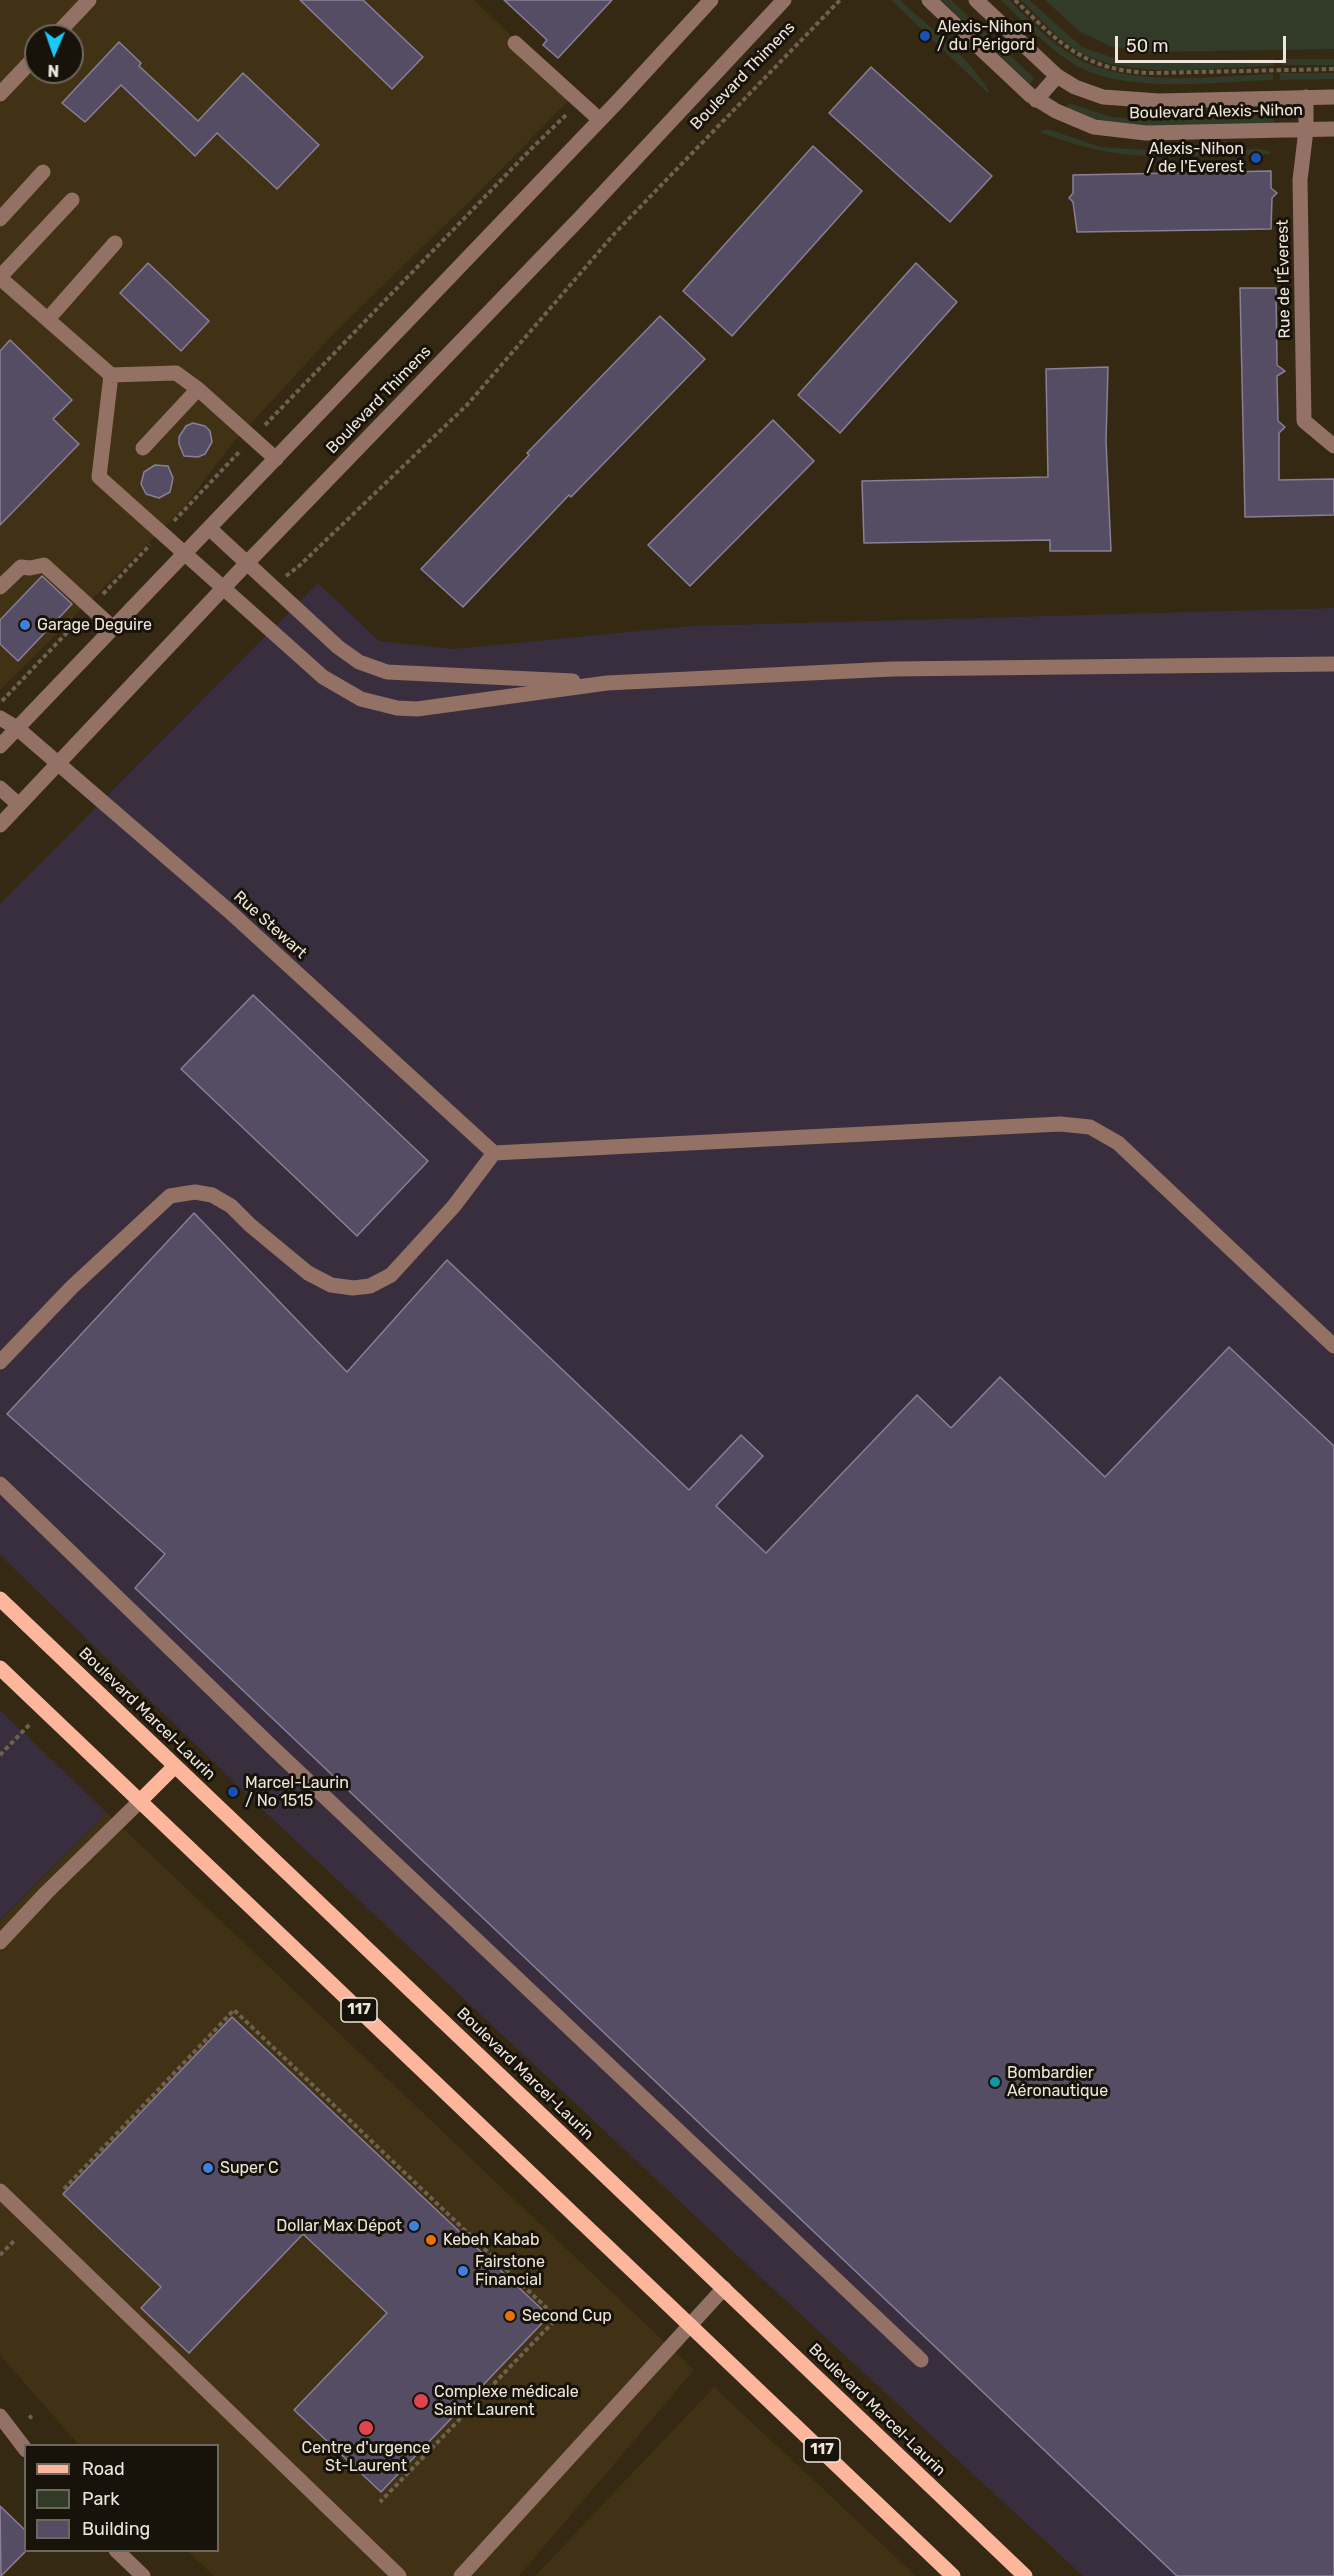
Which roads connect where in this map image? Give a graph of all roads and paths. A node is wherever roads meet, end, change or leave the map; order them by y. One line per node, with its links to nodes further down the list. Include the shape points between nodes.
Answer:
1 (89, 0): 8 (street)
2 (711, 0): 18 (street, Boulevard Thimens)
3 (784, 0): 38 (street, Boulevard Thimens)
4 (840, 0): 39 (path, Boulevard Thimens, via 615,233 467,405)
5 (929, 0): 16 (street, Boulevard Alexis-Nihon)
6 (976, 0): 12 (street, Boulevard Alexis-Nihon)
7 (1015, 0): 11 (path, via 1074,53 1123,70 1152,73)
8 (66, 24)
9 (515, 43): 18 (street)
10 (24, 69): 13 (street)
11 (1334, 69)
12 (1057, 76): 14 (street, Boulevard Alexis-Nihon, via 1087,92 1120,99); 16 (street)
13 (0, 94)
14 (1306, 97): 15 (street, Boulevard Alexis-Nihon); 20 (street, Rue de l'Éverest)
15 (1334, 97)
16 (1036, 100): 20 (street, Boulevard Alexis-Nihon, via 1079,122 1111,130)
17 (565, 115): 29 (path)
18 (600, 120): 33 (street, Boulevard Thimens)
19 (1334, 129): 20 (street, Boulevard Alexis-Nihon)
20 (1306, 130): 30 (street, Rue de l'Éverest, via 1300,180 1304,421)
21 (43, 172): 23 (street)
22 (72, 200): 25 (street)
23 (0, 219)
24 (115, 243): 26 (street)
25 (0, 277): 26 (street)
26 (48, 319): 27 (street)
27 (111, 375): 28 (street, via 176,373); 37 (street, via 99,477)
28 (198, 389): 31 (street); 33 (street)
29 (270, 421)
30 (1334, 446)
31 (143, 448)
32 (240, 451): 34 (path)
33 (276, 459): 35 (street, Boulevard Thimens)
34 (179, 516)
35 (209, 528): 37 (street, Boulevard Thimens); 38 (street)
36 (150, 545): 42 (path)
37 (185, 554): 41 (street); 44 (street, Boulevard Thimens)
38 (248, 563): 41 (street, Boulevard Thimens); 46 (street, via 338,646 372,667 402,674)
39 (299, 566)
40 (0, 586): 44 (street, via 21,567 44,565)
41 (225, 588): 46 (street, via 323,677 376,704 438,708); 51 (street, Boulevard Thimens)
42 (101, 597)
43 (81, 617): 47 (path)
44 (113, 628): 49 (street, Boulevard Thimens)
45 (1334, 664): 46 (street, via 892,669)
46 (607, 683)
47 (0, 704)
48 (0, 718): 49 (street, Rue Stewart)
49 (17, 728): 50 (street, Boulevard Thimens); 51 (street, Rue Stewart)
50 (0, 746)
51 (57, 764): 53 (street, Boulevard Thimens); 55 (street, Rue Stewart, via 229,911)
52 (0, 788): 53 (street)
53 (19, 805): 54 (street, Boulevard Thimens)
54 (0, 825)
55 (494, 1153): 56 (street, via 1060,1124 1090,1127 1118,1143); 57 (street, via 454,1206 391,1275 370,1286 331,1285 308,1273 231,1206 212,1195 195,1192 170,1196 72,1287)
56 (1334, 1346)
57 (0, 1362)
58 (0, 1484): 72 (street)
59 (0, 1599): 63 (main road, Boulevard Marcel-Laurin)
60 (0, 1668): 64 (main road, 117)
61 (30, 1724): 62 (path)
62 (0, 1755)
63 (175, 1766): 64 (main road); 70 (main road, Boulevard Marcel-Laurin)
64 (140, 1802): 65 (street); 71 (main road, 117)
65 (0, 1942)
66 (64, 2189): 74 (path, via 234,2010 557,2318)
67 (0, 2191): 80 (street)
68 (14, 2241): 69 (path)
69 (0, 2255)
70 (724, 2288): 71 (street); 83 (main road, Boulevard Marcel-Laurin)
71 (690, 2325): 81 (street); 82 (main road, 117)
72 (921, 2360)
73 (464, 2405): 74 (path)
74 (468, 2410): 77 (path)
75 (0, 2416): 76 (street)
76 (24, 2447)
77 (380, 2502)
78 (118, 2552): 79 (street)
79 (143, 2576)
80 (399, 2576)
81 (461, 2576)
82 (953, 2576)
83 (1025, 2576)

